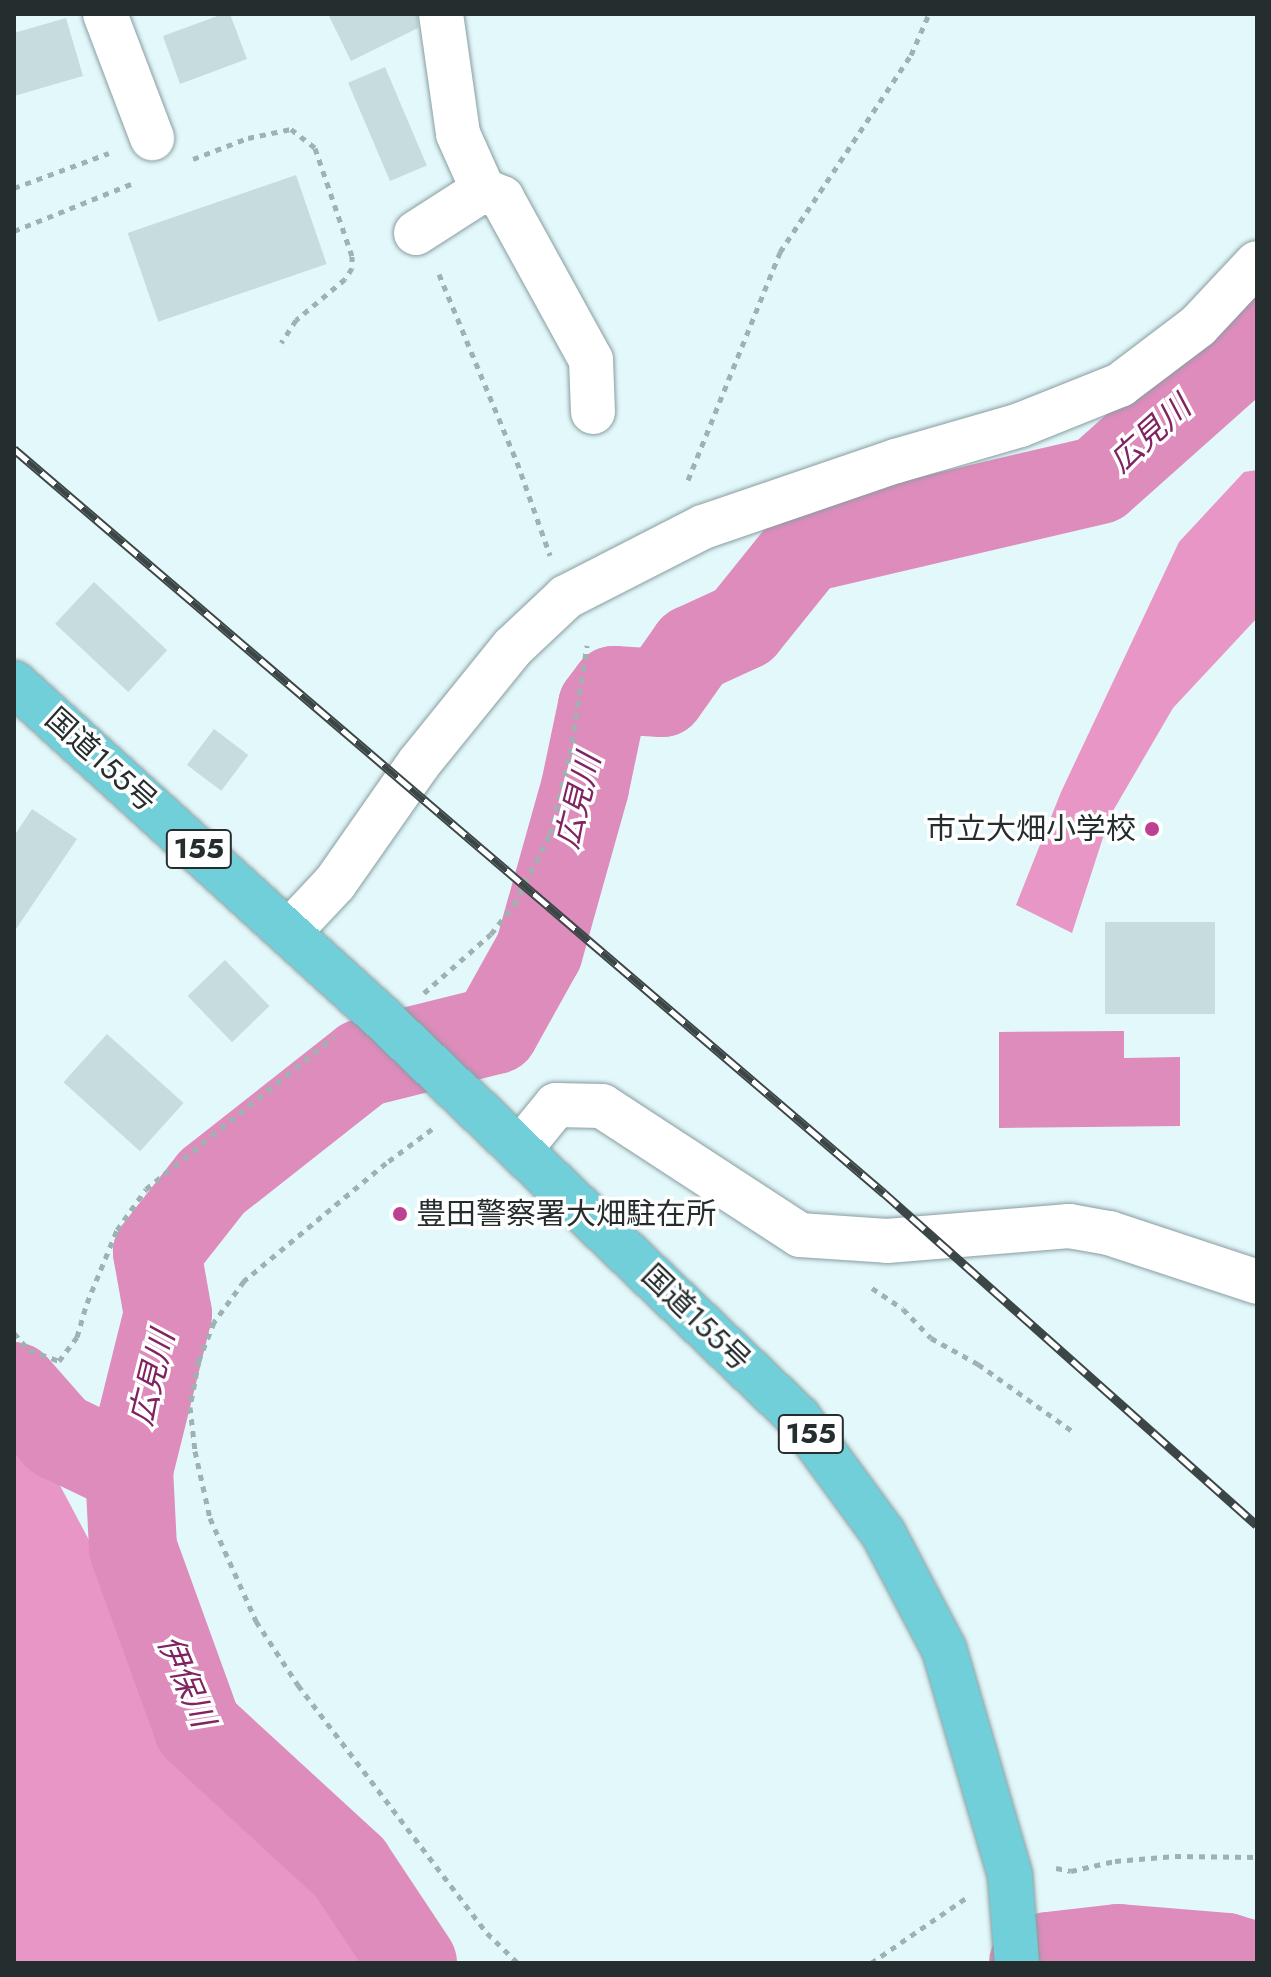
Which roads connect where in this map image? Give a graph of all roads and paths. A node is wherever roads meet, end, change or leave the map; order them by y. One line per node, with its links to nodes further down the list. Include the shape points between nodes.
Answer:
1 (105, 14): 4 (street)
2 (441, 14): 7 (street, via 458,134)
3 (929, 14): 13 (path, via 911,55 780,252 682,495)
4 (149, 158): 6 (path); 8 (path)
5 (189, 161): 11 (path, via 248,138 291,129 315,148 352,268 296,320)
6 (14, 188)
7 (483, 190): 9 (street); 12 (street, via 502,198 591,360)
8 (14, 231)
9 (416, 233): 14 (path, via 434,262)
10 (1257, 263): 13 (street, via 1198,326 1120,385 1020,425 703,527)
11 (281, 343)
12 (593, 412)
13 (672, 543): 14 (street)
14 (572, 594): 16 (street, via 513,647 419,763 335,883); 17 (path, via 592,621 570,754 550,834 514,905 491,934)
15 (14, 683): 16 (highway, 国道155号 / 155)
16 (289, 932): 18 (highway, 国道155号 / 155)
17 (423, 993)
18 (376, 1012): 19 (highway, 国道155号 / 155); 23 (path, via 146,1189 117,1230 77,1337 59,1361 29,1350)
19 (466, 1097): 20 (highway, 国道155号 / 155); 25 (path, via 244,1281 214,1322 199,1360 190,1407 210,1518 256,1621 298,1685 487,1933)
20 (520, 1149): 21 (street, via 556,1105 602,1106 800,1235 887,1241 1069,1226 1109,1233); 26 (highway, 国道155号 / 155, via 798,1417 883,1533 944,1649 1010,1875)
21 (1257, 1282)
22 (868, 1286): 24 (path, via 903,1309 931,1338 978,1364)
23 (14, 1333)
24 (1075, 1433)
25 (518, 1963)
26 (1017, 1963)

